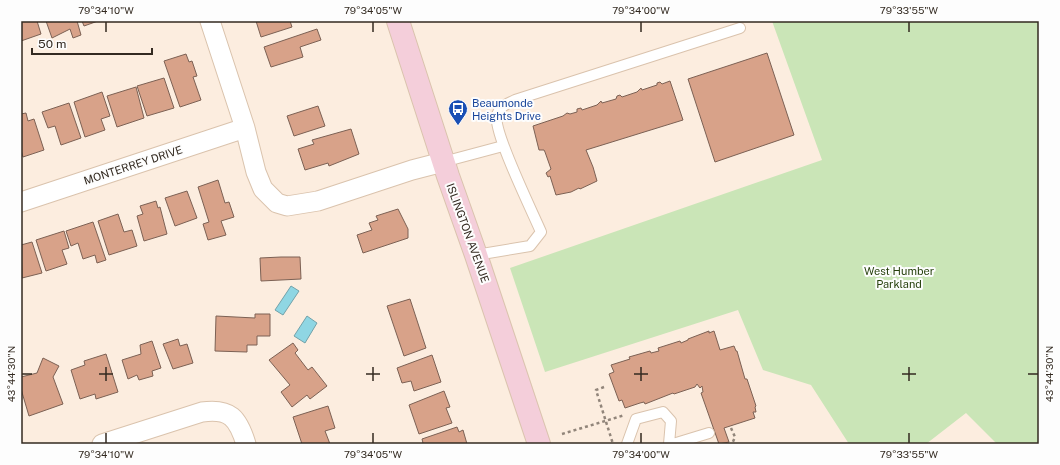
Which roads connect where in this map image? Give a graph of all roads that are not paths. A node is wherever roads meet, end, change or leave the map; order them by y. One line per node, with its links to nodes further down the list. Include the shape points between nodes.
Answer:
1 (210, 21): 4 (street)
2 (398, 21): 6 (main road, ISLINGTON AVENUE)
3 (740, 28): 5 (lane, via 515,100 501,107 496,117)
4 (245, 128): 6 (street, via 263,189 277,203 287,206 318,201); 7 (street, MONTERREY DRIVE)
5 (503, 146): 6 (lane); 8 (lane, via 541,232 530,246)
6 (443, 162): 8 (main road, ISLINGTON AVENUE)
7 (21, 202)
8 (476, 255): 12 (main road, ISLINGTON AVENUE)
9 (709, 433): 15 (lane)
10 (102, 444): 11 (street, via 202,412 216,410 228,413 235,420)
11 (246, 444)
12 (539, 444)
13 (627, 444): 14 (lane, via 636,419 663,412 671,421)
14 (669, 444)
15 (673, 444)

